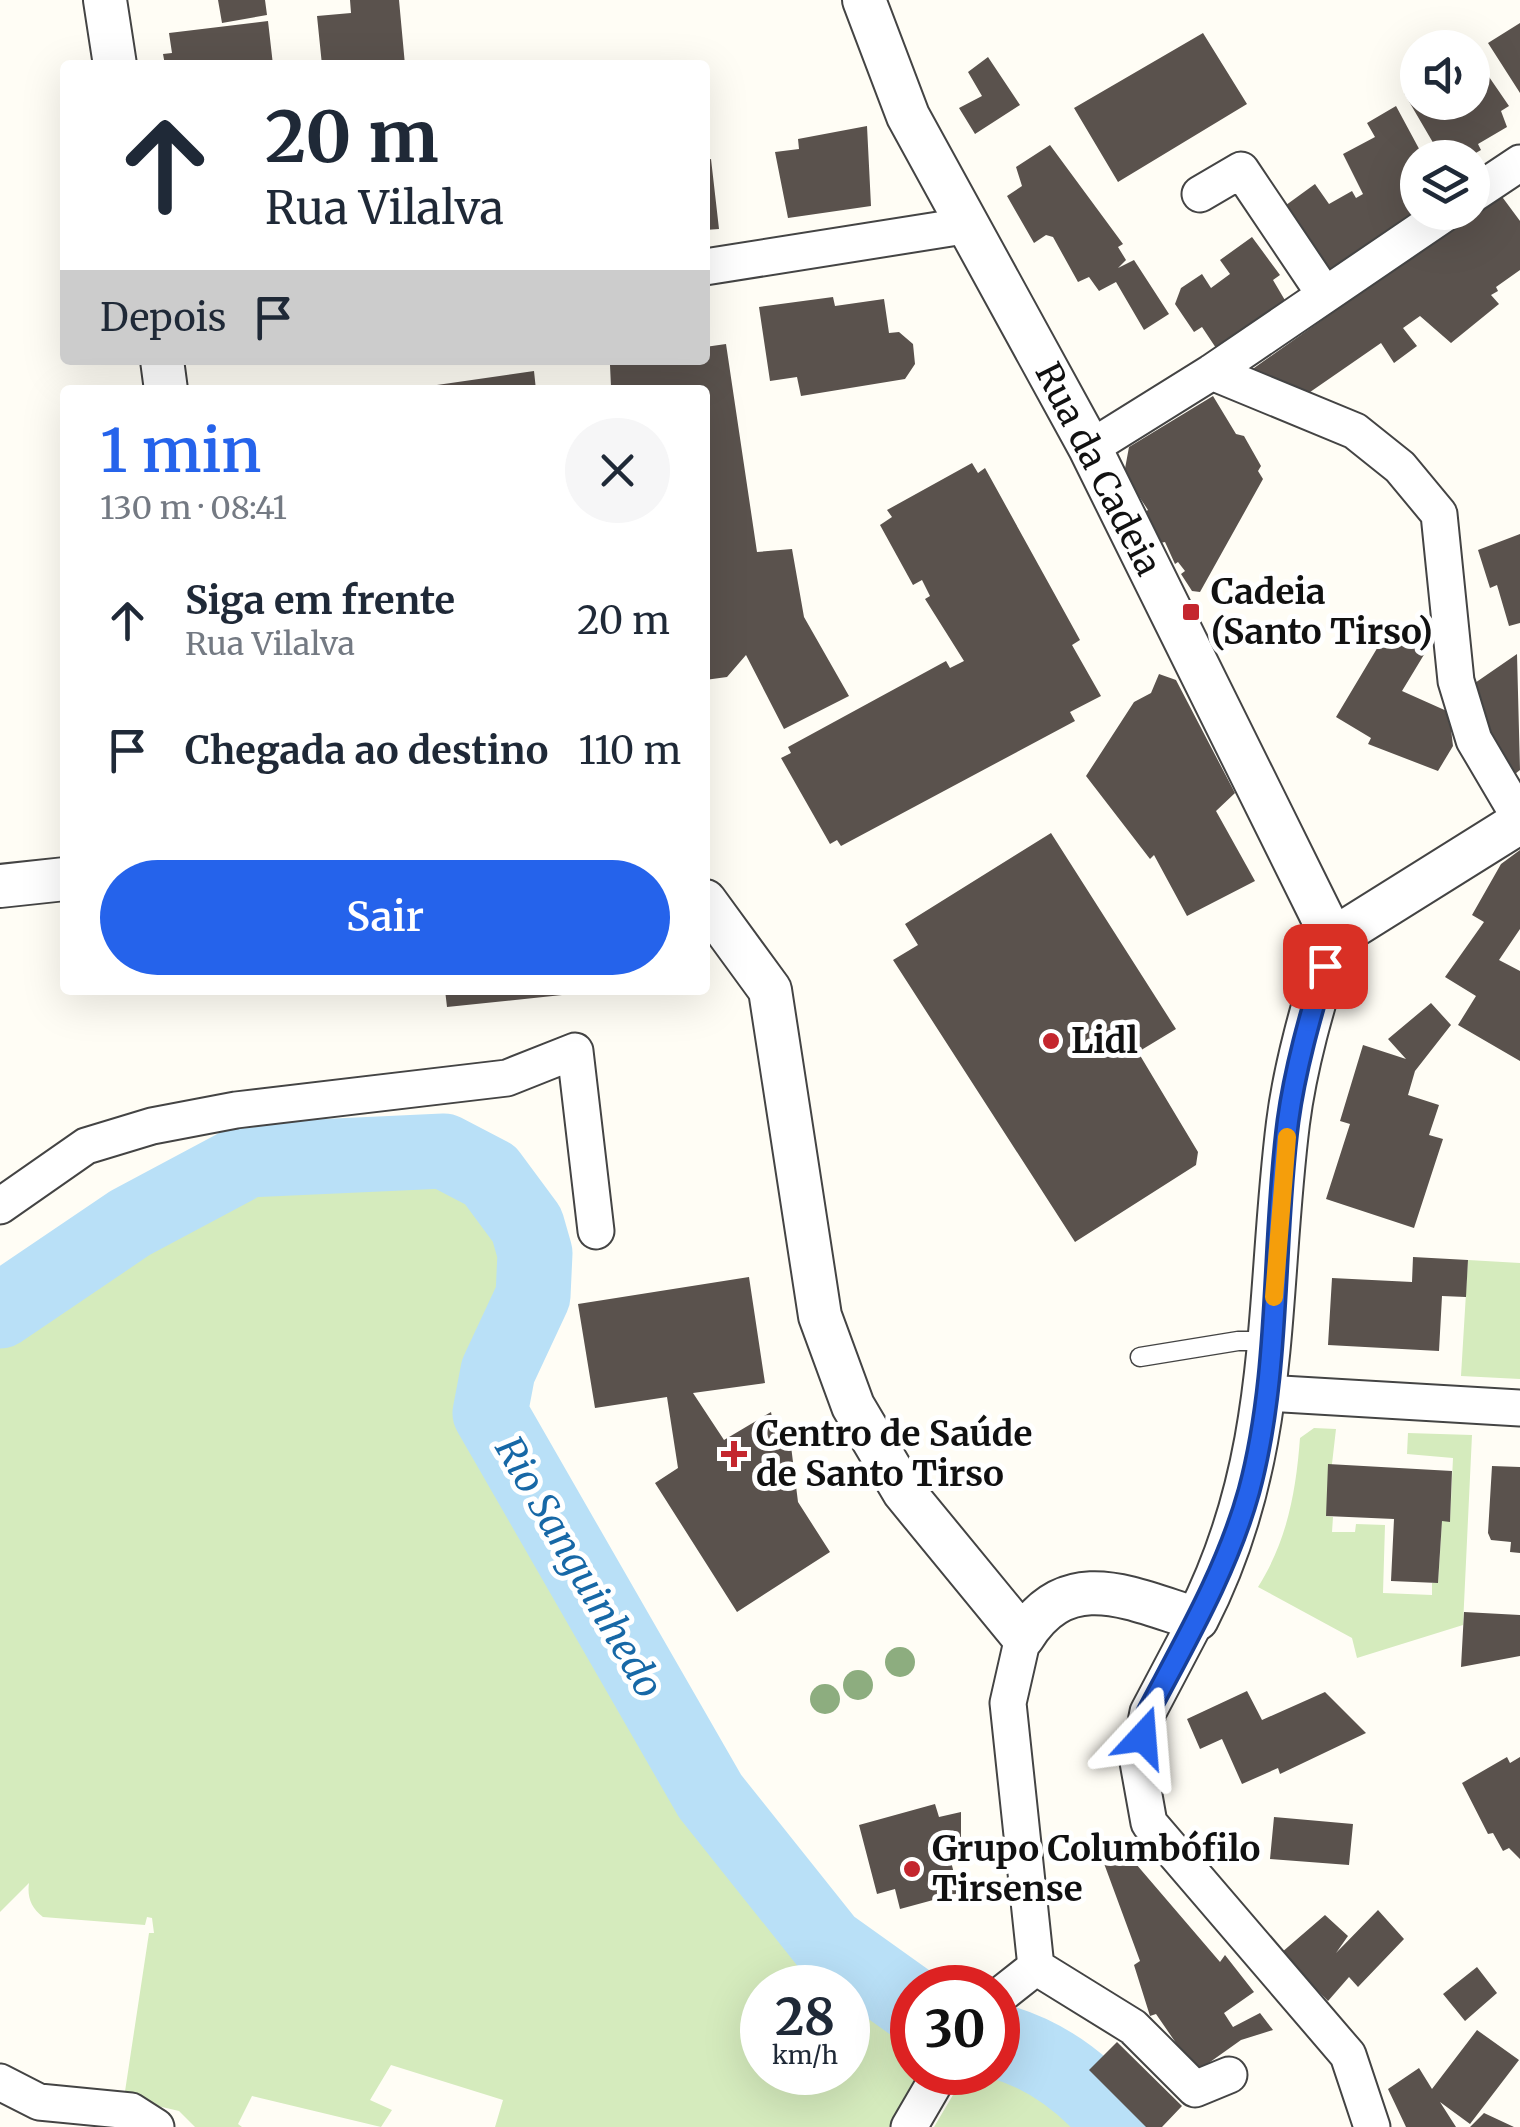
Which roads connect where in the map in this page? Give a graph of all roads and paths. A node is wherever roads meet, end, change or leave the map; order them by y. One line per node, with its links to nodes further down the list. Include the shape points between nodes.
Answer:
1 (105, 0): 3 (street)
2 (864, 0): 7 (street, Rua da Cadeia, via 908,116)
3 (114, 60)
4 (1520, 162): 5 (street)
5 (1490, 183)
6 (1200, 194): 10 (street, via 1241,170)
7 (970, 225): 9 (street); 12 (street, Rua da Cadeia)
8 (1420, 230): 10 (street)
9 (710, 266)
10 (1325, 295): 11 (street)
11 (1212, 372): 12 (street); 13 (street, via 1354,431 1400,467 1439,514 1456,681 1474,740)
12 (1090, 448): 17 (street, Rua da Cadeia)
13 (1520, 820): 17 (street)
14 (60, 880): 15 (street)
15 (0, 886)
16 (710, 909): 25 (street, via 770,990 820,1316 852,1406 904,1492)
17 (1333, 939): 20 (street, via 1288,1121)
18 (0, 1206): 19 (street, via 86,1146 152,1126 507,1078 574,1051)
19 (596, 1231)
20 (1270, 1341): 21 (lane); 22 (street)
21 (1140, 1356)
22 (1265, 1393): 23 (street); 24 (street, via 1249,1490)
23 (1520, 1408)
24 (1197, 1619): 25 (street, via 1112,1593 1068,1594 1038,1612); 33 (street, via 1148,1712 1138,1762 1148,1823 1348,2055)
25 (1023, 1636): 26 (street, via 1008,1703)
26 (1036, 1967): 27 (street); 28 (street, via 1133,2027 1195,2089)
27 (1020, 1979)
28 (1229, 2075)
29 (0, 2082): 31 (street, via 39,2102 131,2111)
30 (928, 2095): 32 (street)
31 (156, 2127)
32 (909, 2127)
33 (1372, 2127)

